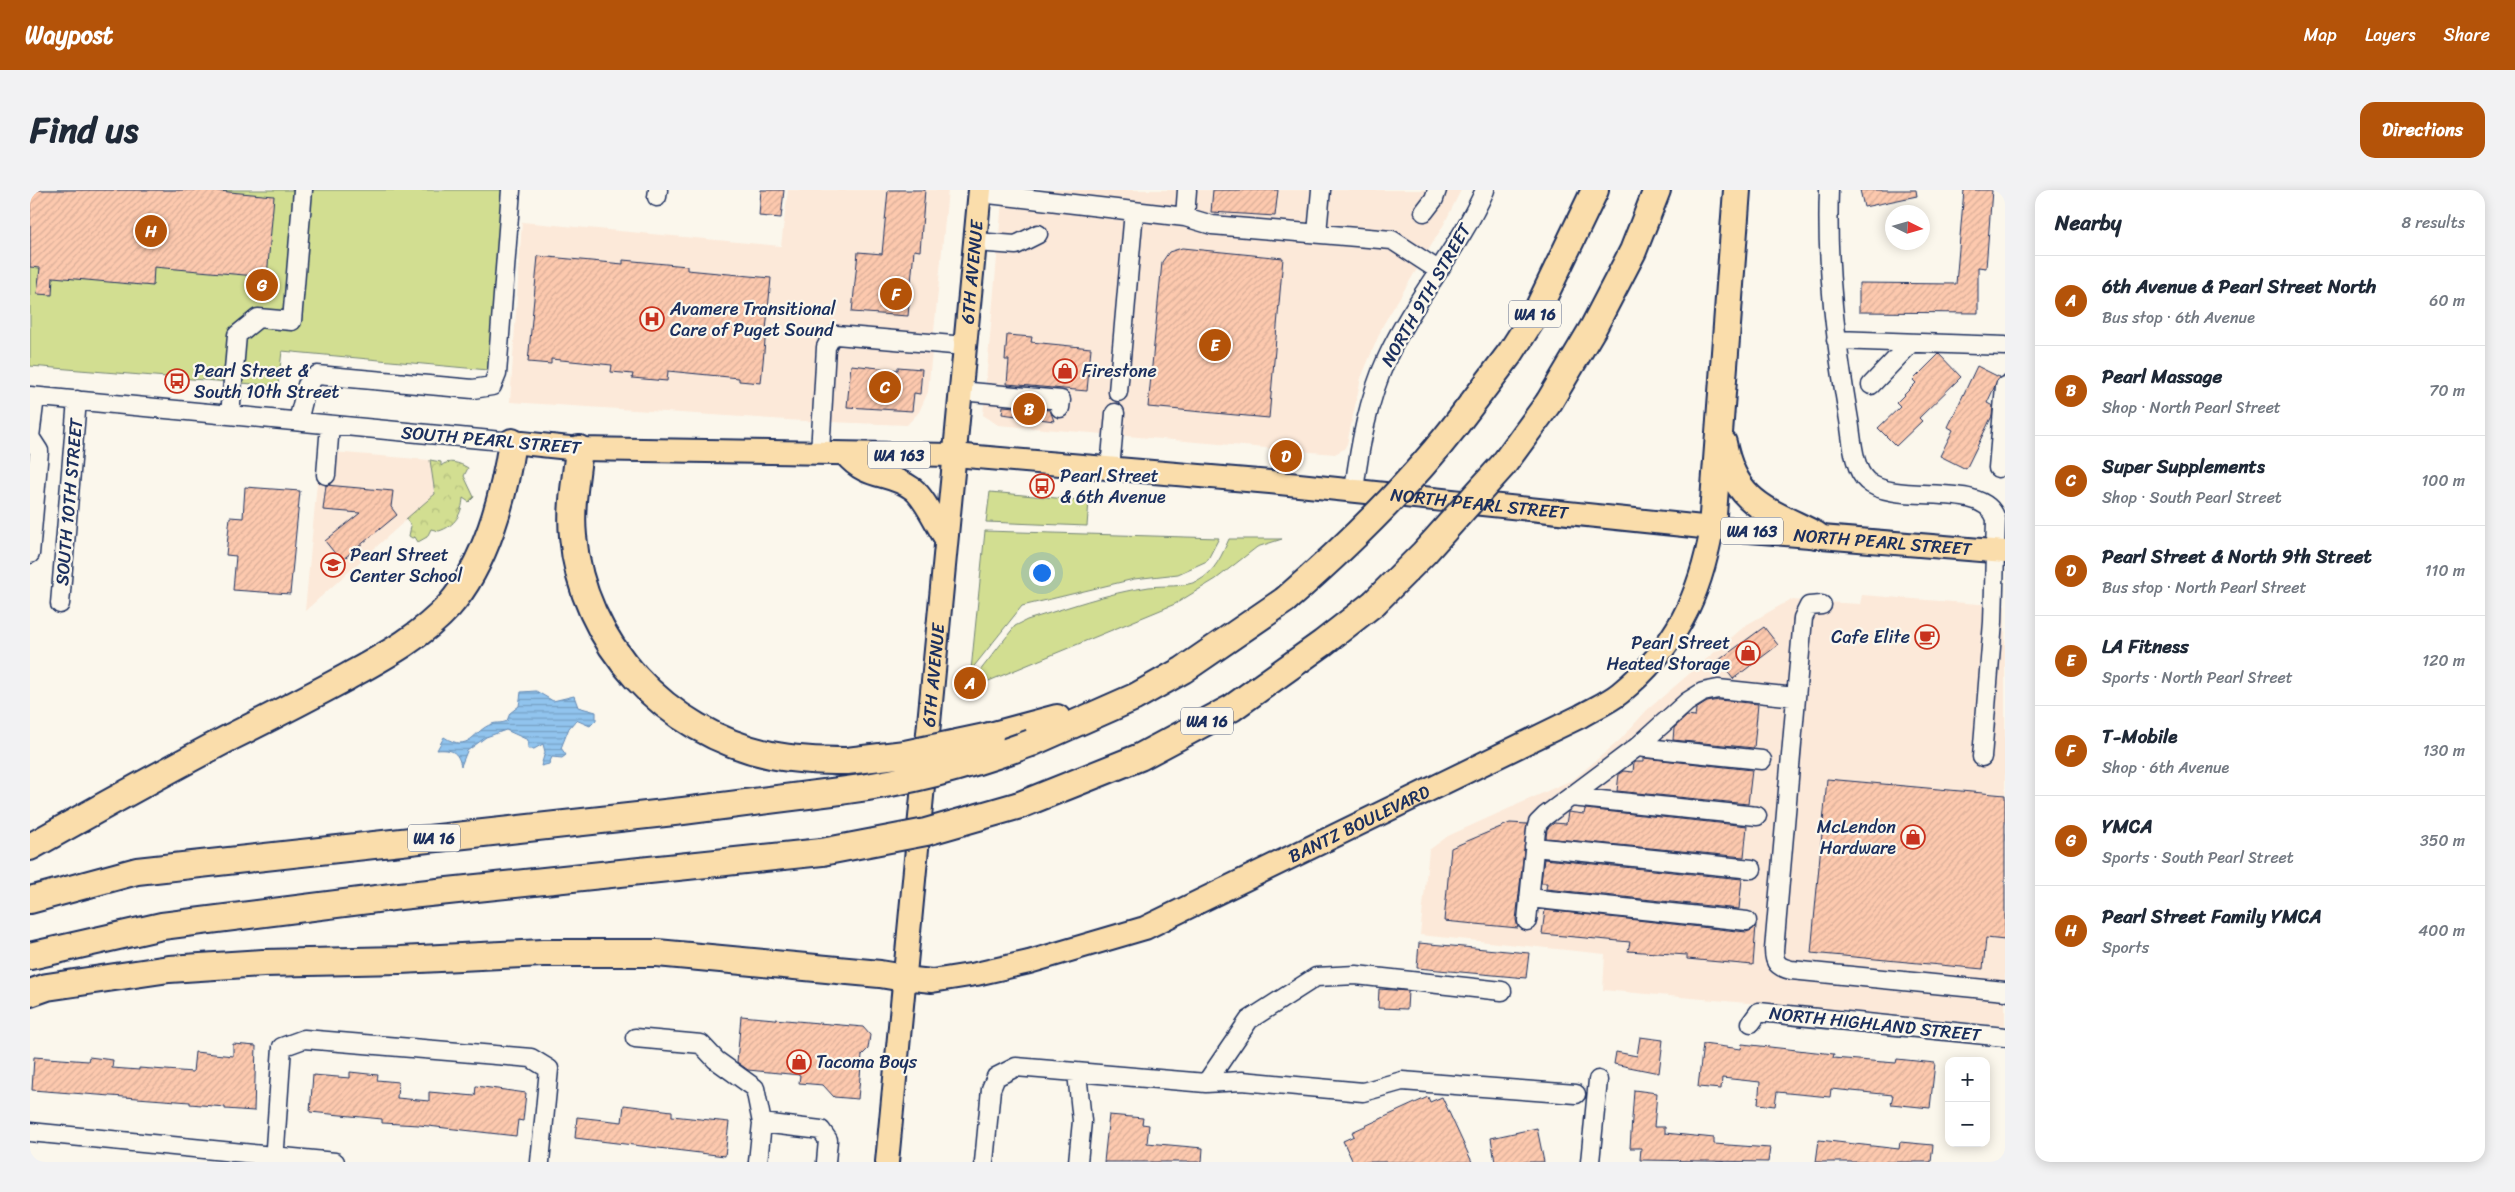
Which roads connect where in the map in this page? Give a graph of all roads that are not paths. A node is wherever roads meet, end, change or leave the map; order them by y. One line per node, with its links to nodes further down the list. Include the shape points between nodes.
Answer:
1 (303, 190): 31 (street, via 292,321 258,318 237,335)
2 (511, 190): 33 (street, via 497,374 492,386 473,389 317,375 307,385)
3 (1187, 190): 14 (street)
4 (1322, 190): 15 (street)
5 (1436, 190): 13 (street, via 1434,199)
6 (1485, 190): 18 (street, NORTH 9TH STREET)
7 (1595, 190): 52 (highway, WA 16, bridge, via 1536,313 1511,352 1455,426 1387,504 1285,600 1212,651)
8 (1657, 190): 66 (highway, WA 16, bridge, via 1633,251 1593,328 1548,402 1504,464 1424,552 1374,603 1323,643 1232,708 1140,757 1020,805 926,832 822,852 400,896 162,926)
9 (1737, 190): 32 (highway)
10 (1829, 190): 19 (street, via 1830,273)
11 (980, 192): 12 (street); 17 (main road, 6TH AVENUE)
12 (1134, 210): 14 (street); 26 (street)
13 (1424, 212)
14 (1185, 217): 15 (street, via 1212,225)
15 (1318, 233): 18 (street, via 1392,240)
16 (1038, 234): 17 (street, via 1016,245)
17 (975, 242): 21 (main road, 6TH AVENUE)
18 (1438, 270): 44 (street, NORTH 9TH STREET, via 1397,339 1377,382 1363,430)
19 (1836, 340): 20 (street); 48 (street, via 1855,454 1864,478 1884,489 1982,502 1995,516)
20 (1911, 342): 22 (street); 23 (street)
21 (964, 346): 25 (main road, 6TH AVENUE); 38 (street, via 836,335 831,338 826,347)
22 (2005, 346)
23 (1871, 385)
24 (2005, 386): 41 (street)
25 (960, 391): 29 (street, via 1061,400); 40 (main road, 6TH AVENUE)
26 (1118, 392)
27 (32, 396): 28 (street, SOUTH PEARL STREET); 35 (street)
28 (77, 400): 31 (street, SOUTH PEARL STREET); 50 (street, SOUTH 10TH STREET)
29 (1060, 408)
30 (1115, 413): 42 (street)
31 (230, 415): 33 (street, SOUTH PEARL STREET)
32 (1719, 420): 45 (highway); 46 (highway, via 1728,468 1745,495)
33 (298, 421): 34 (street, SOUTH PEARL STREET)
34 (330, 424): 36 (street, SOUTH PEARL STREET); 43 (street)
35 (30, 437): 49 (street, via 39,451)
36 (512, 442): 37 (main road, SOUTH PEARL STREET / WA 163); 59 (highway, via 506,481 482,549 454,600 420,633 315,695 151,778)
37 (580, 449): 38 (main road, SOUTH PEARL STREET / WA 163); 52 (highway, bridge, via 572,512 573,536 584,591 600,629 637,681 685,719 711,734 742,747 786,757 847,761 905,754 990,736)
38 (820, 453): 39 (main road, SOUTH PEARL STREET / WA 163)
39 (845, 454): 40 (main road, SOUTH PEARL STREET / WA 163); 47 (main road, via 854,466 897,480 915,490)
40 (954, 455): 42 (main road, NORTH PEARL STREET / WA 163); 47 (main road, 6TH AVENUE)
41 (1998, 468)
42 (1110, 469): 44 (main road, NORTH PEARL STREET / WA 163)
43 (326, 475)
44 (1354, 490): 45 (main road, NORTH PEARL STREET / WA 163)
45 (1712, 528): 46 (main road, NORTH PEARL STREET / WA 163); 67 (main road, BANTZ BOULEVARD, via 1706,564 1694,598 1669,644 1620,694 1581,716 1145,928 976,974 932,981)
46 (1816, 535): 48 (main road, NORTH PEARL STREET / WA 163)
47 (946, 539): 67 (main road, 6TH AVENUE)
48 (2001, 551): 55 (street)
49 (30, 554)
50 (60, 604)
51 (1822, 604): 53 (street, via 1812,605 1804,614)
52 (1135, 697): 63 (highway, WA 16, bridge, via 1031,743 957,769 906,781 673,812 137,871)
53 (1796, 697): 54 (street, via 1709,690 1687,702); 69 (street, via 1774,946 1776,963 1791,970)
54 (1637, 747): 56 (street); 57 (street)
55 (1982, 758)
56 (1762, 760)
57 (1571, 797): 58 (street); 60 (street, via 1538,822)
58 (1757, 816)
59 (30, 847)
60 (1534, 847): 61 (street); 62 (street)
61 (1752, 869)
62 (1529, 898): 64 (street); 65 (street)
63 (30, 900)
64 (1528, 920)
65 (1747, 920)
66 (30, 956)
67 (904, 978): 70 (highway, via 657,954 543,953 263,963 169,970 47,987); 85 (main road, 6TH AVENUE)
68 (1502, 991): 76 (street, via 1356,975 1316,977 1249,1020)
69 (2005, 991)
70 (30, 993)
71 (1751, 1023): 72 (street, NORTH HIGHLAND STREET, via 1760,1012)
72 (2005, 1037)
73 (635, 1038): 78 (street, via 701,1044 716,1060 754,1088)
74 (1077, 1073): 76 (street); 86 (street, via 1016,1067 996,1077 991,1089); 87 (street, via 1082,1121)
75 (1598, 1080): 88 (street)
76 (1206, 1083): 77 (street, via 1242,1081 1363,1092 1402,1081)
77 (1576, 1094)
78 (762, 1123): 83 (street); 84 (street, via 821,1130 828,1140)
79 (30, 1132): 80 (street)
80 (274, 1159): 81 (street); 82 (street, via 282,1048 304,1038 531,1058 550,1069)
81 (335, 1162)
82 (540, 1162)
83 (758, 1162)
84 (826, 1162)
85 (887, 1162)
86 (984, 1162)
87 (1078, 1162)
88 (1590, 1162)

